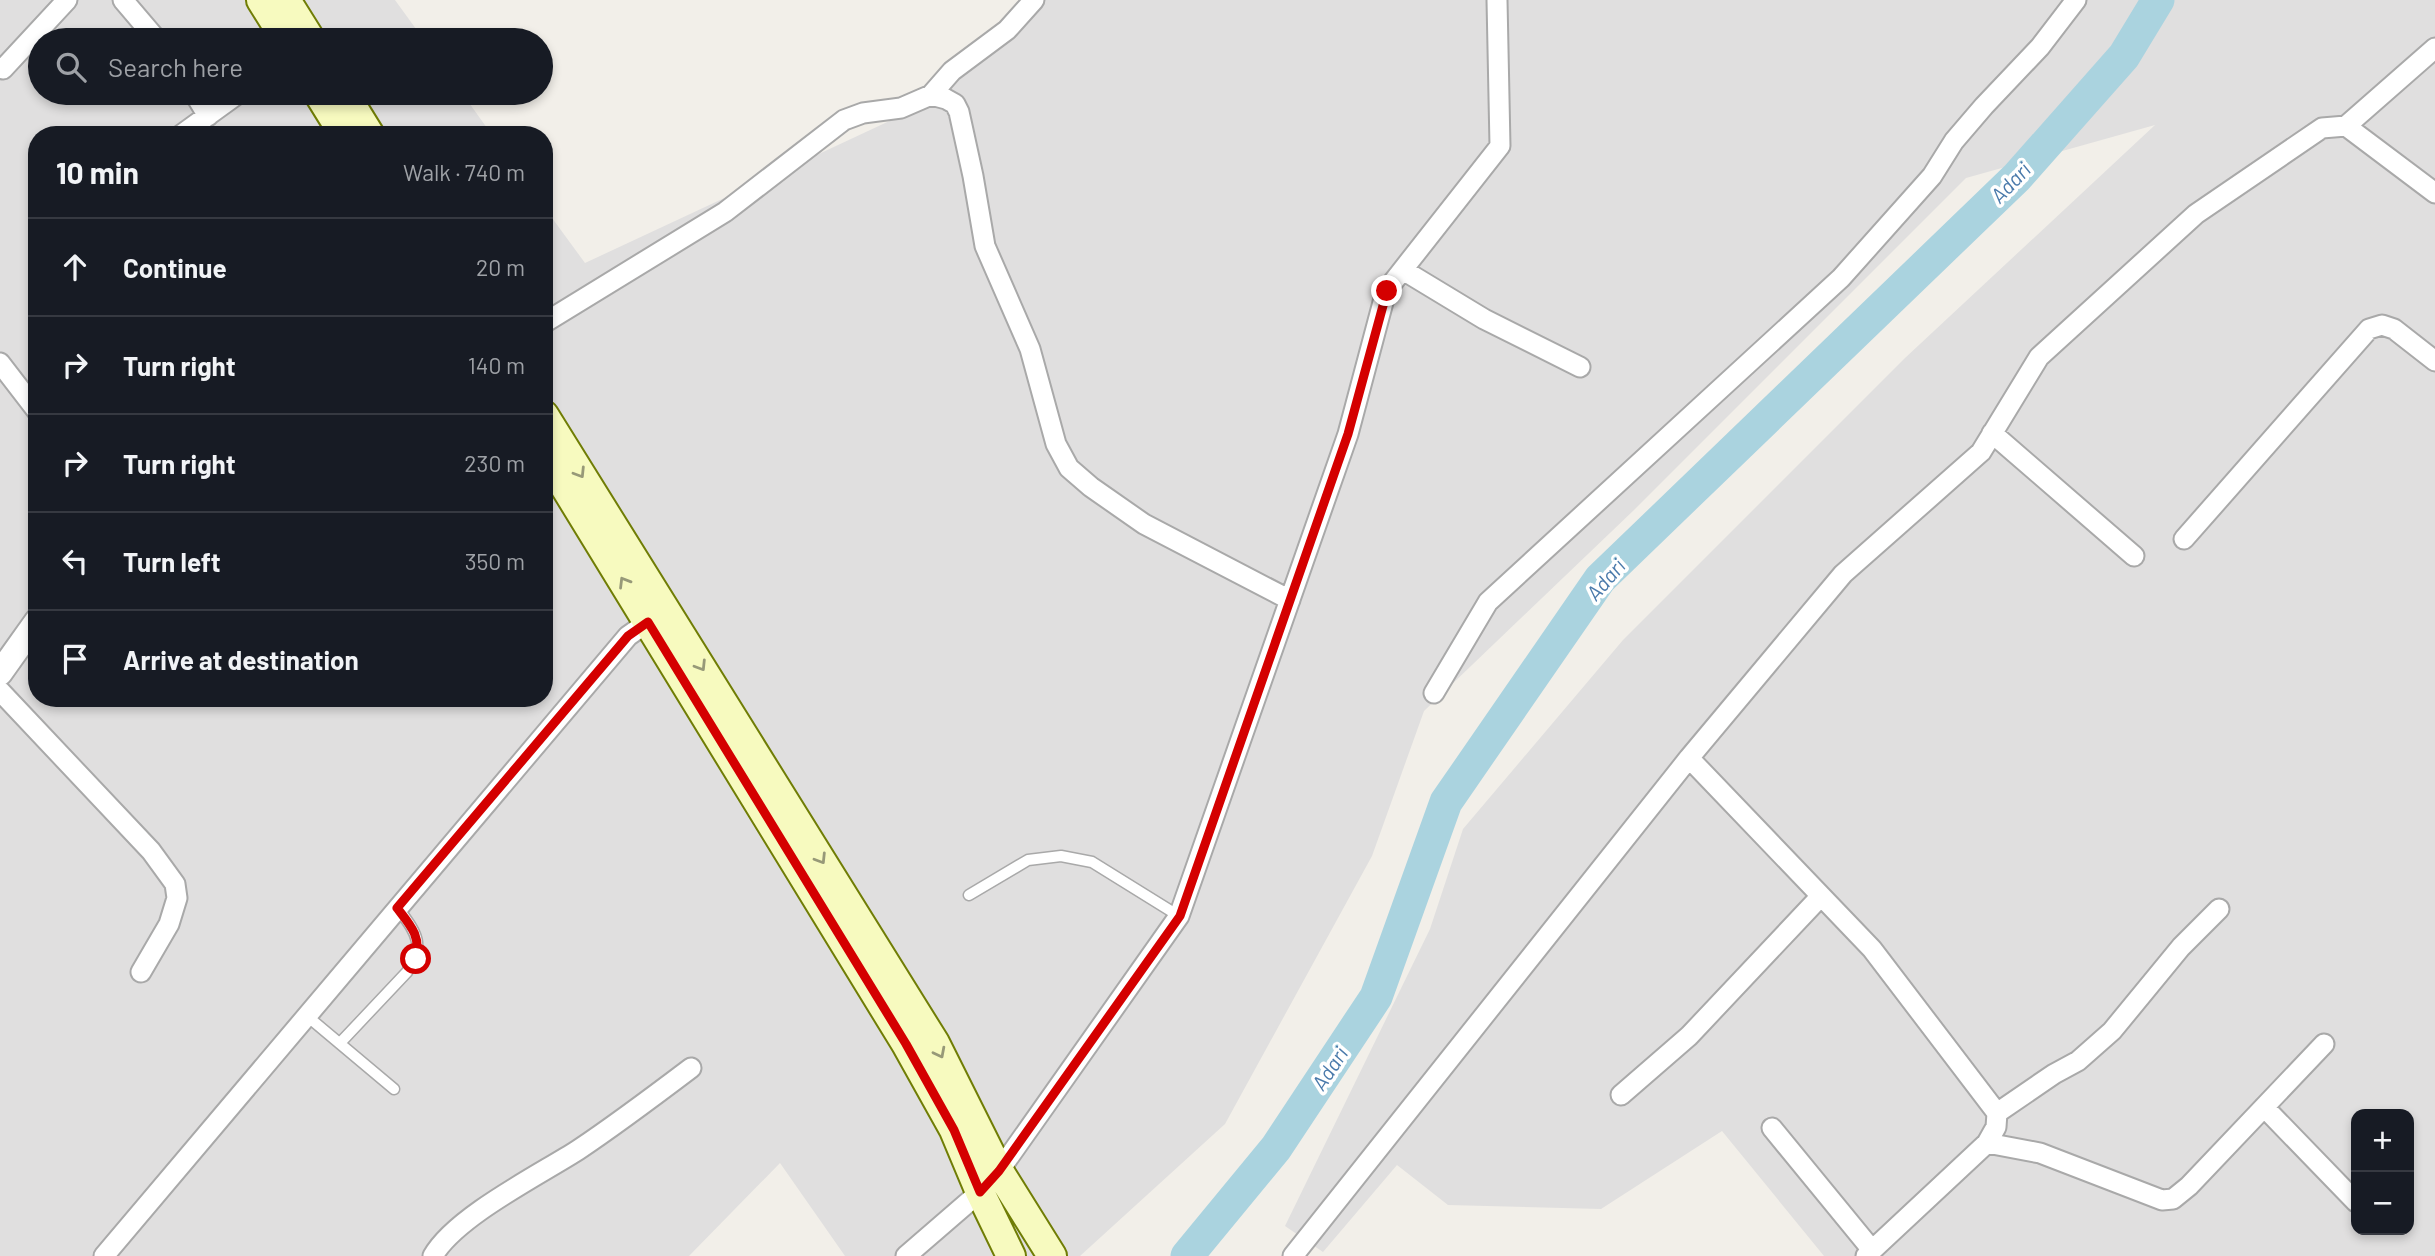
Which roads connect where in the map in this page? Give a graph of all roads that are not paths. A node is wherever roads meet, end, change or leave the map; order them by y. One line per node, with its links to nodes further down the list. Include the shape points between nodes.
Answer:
1 (67, 0): 8 (street)
2 (123, 0): 9 (street)
3 (261, 0): 10 (main road)
4 (286, 0): 11 (main road)
5 (1034, 0): 15 (street, via 1007,30 952,71)
6 (1497, 0): 26 (street, via 1500,146)
7 (2076, 0): 42 (street, via 2040,47 1954,141 1932,176 1841,278 1488,602)
8 (41, 28)
9 (147, 28)
10 (278, 28)
11 (304, 28)
12 (28, 42): 14 (street)
13 (2435, 48): 24 (street)
14 (3, 69)
15 (931, 95): 27 (street, via 901,108 844,120 725,212); 37 (street, via 955,104 959,112 985,246 1030,349 1056,444 1069,468 1144,524)
16 (201, 105): 20 (street)
17 (223, 105): 20 (street)
18 (325, 105): 22 (main road)
19 (351, 105): 23 (main road)
20 (208, 116): 21 (street)
21 (194, 126)
22 (338, 126)
23 (364, 126)
24 (2346, 126): 25 (street); 33 (street, via 2322,128 2196,214 2039,357)
25 (2435, 193)
26 (1403, 270): 30 (street); 37 (street, via 1387,291 1348,434)
27 (553, 317)
28 (2435, 361): 35 (street, via 2394,329 2382,325 2369,329)
29 (0, 363): 31 (street)
30 (1580, 367)
31 (28, 399)
32 (553, 429): 60 (main road, one-way to 60, via 935,1044)
33 (1993, 433): 36 (street); 43 (street, via 1980,452 1843,574)
34 (553, 468): 38 (main road, one-way to 34)
35 (2184, 538)
36 (2134, 556)
37 (1290, 600): 48 (street)
38 (648, 622): 46 (street, via 628,636); 61 (main road, via 906,1044 954,1130)
39 (28, 634): 40 (street)
40 (0, 673)
41 (0, 691): 49 (street, via 151,851 175,884 177,898 169,924)
42 (1434, 693)
43 (1689, 758): 45 (street); 69 (street)
44 (970, 895): 48 (lane, via 1028,860 1061,856 1092,862)
45 (1821, 897): 55 (street, via 1689,1037); 57 (street, via 1872,949)
46 (397, 908): 50 (street); 51 (lane, via 419,945 416,959)
47 (2219, 909): 57 (street, via 2181,947 2112,1031 2078,1061)
48 (1180, 916): 60 (street)
49 (141, 972)
50 (307, 1016): 51 (lane); 64 (street)
51 (340, 1043): 54 (lane)
52 (2324, 1044): 56 (street)
53 (691, 1068): 65 (street, via 611,1128 484,1210 446,1239)
54 (394, 1089)
55 (1621, 1096)
56 (2264, 1107): 59 (street, via 2173,1199 2144,1195 2040,1153); 62 (street)
57 (1997, 1113): 59 (street)
58 (1772, 1128): 63 (street)
59 (1987, 1143): 63 (street)
60 (999, 1171): 61 (street); 68 (main road)
61 (980, 1192): 66 (street); 67 (main road)
62 (2351, 1197)
63 (1869, 1253)
64 (104, 1256)
65 (433, 1256)
66 (906, 1256)
67 (1011, 1256)
68 (1052, 1256)
69 (1293, 1256)

